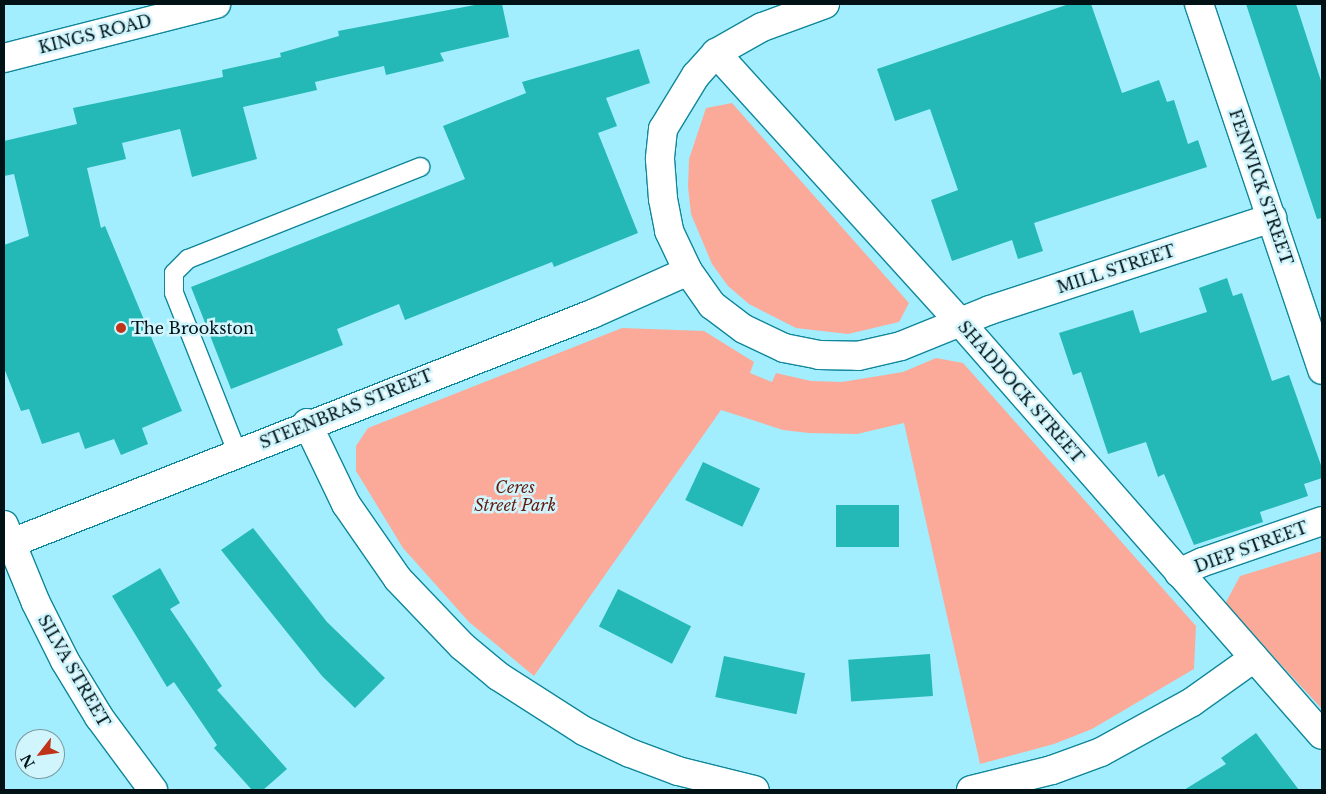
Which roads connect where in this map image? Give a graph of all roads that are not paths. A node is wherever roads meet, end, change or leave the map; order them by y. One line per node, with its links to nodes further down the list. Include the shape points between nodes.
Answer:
1 (216, 4): 4 (street, KINGS ROAD)
2 (825, 4): 5 (street, MILL STREET, via 762,26)
3 (1199, 4): 8 (street, FENWICK STREET)
4 (175, 8): 6 (street, KINGS ROAD)
5 (716, 53): 9 (street, MILL STREET, via 696,75 663,129 660,159 663,199 669,231); 10 (street, SHADDOCK STREET)
6 (4, 58)
7 (420, 167): 13 (lane, via 188,259 174,273 174,293)
8 (1272, 218): 10 (street, MILL STREET); 11 (street, FENWICK STREET)
9 (688, 271): 10 (street, MILL STREET, via 712,305 744,329 784,348 819,356 858,356 901,346); 12 (street, STEENBRAS STREET, via 592,314)
10 (960, 322): 16 (street, SHADDOCK STREET)
11 (1322, 370)
12 (308, 423): 13 (street, STEENBRAS STREET); 19 (street, via 346,504 371,542 398,579 462,646 540,706 584,731 630,753)
13 (237, 452): 15 (street, STEENBRAS STREET)
14 (1322, 521): 16 (street, DIEP STREET)
15 (6, 538): 20 (street, SILVA STREET, via 65,661 99,717)
16 (1179, 573): 17 (street, SHADDOCK STREET)
17 (1254, 658): 18 (street, SHADDOCK STREET); 22 (street, via 1192,702 1101,752 1052,770)
18 (1322, 735)
19 (726, 788): 21 (street)
20 (153, 790)
21 (755, 790)
22 (971, 790)

